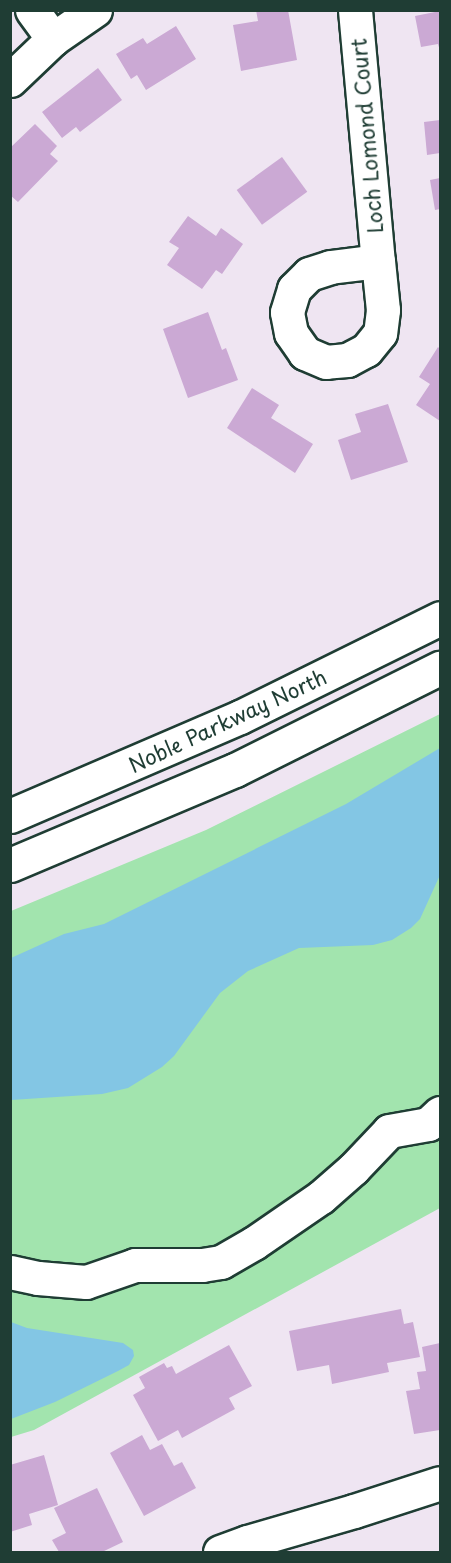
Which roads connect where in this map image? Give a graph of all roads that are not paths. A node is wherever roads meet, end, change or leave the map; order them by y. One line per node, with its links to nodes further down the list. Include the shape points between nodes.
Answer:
1 (32, 10): 4 (main road)
2 (95, 10): 4 (main road)
3 (355, 10): 6 (main road, Loch Lomond Court)
4 (53, 39): 5 (main road)
5 (10, 80)
6 (378, 261)
7 (441, 618): 9 (main road, Noble Parkway North, via 240,717)
8 (441, 668): 10 (main road, via 235,770)
9 (10, 816)
10 (10, 865)
11 (441, 1113): 12 (main road, via 428,1124 389,1131 321,1197 221,1262 135,1265 86,1282)
12 (10, 1272)
13 (441, 1483): 14 (main road)
14 (220, 1552)

